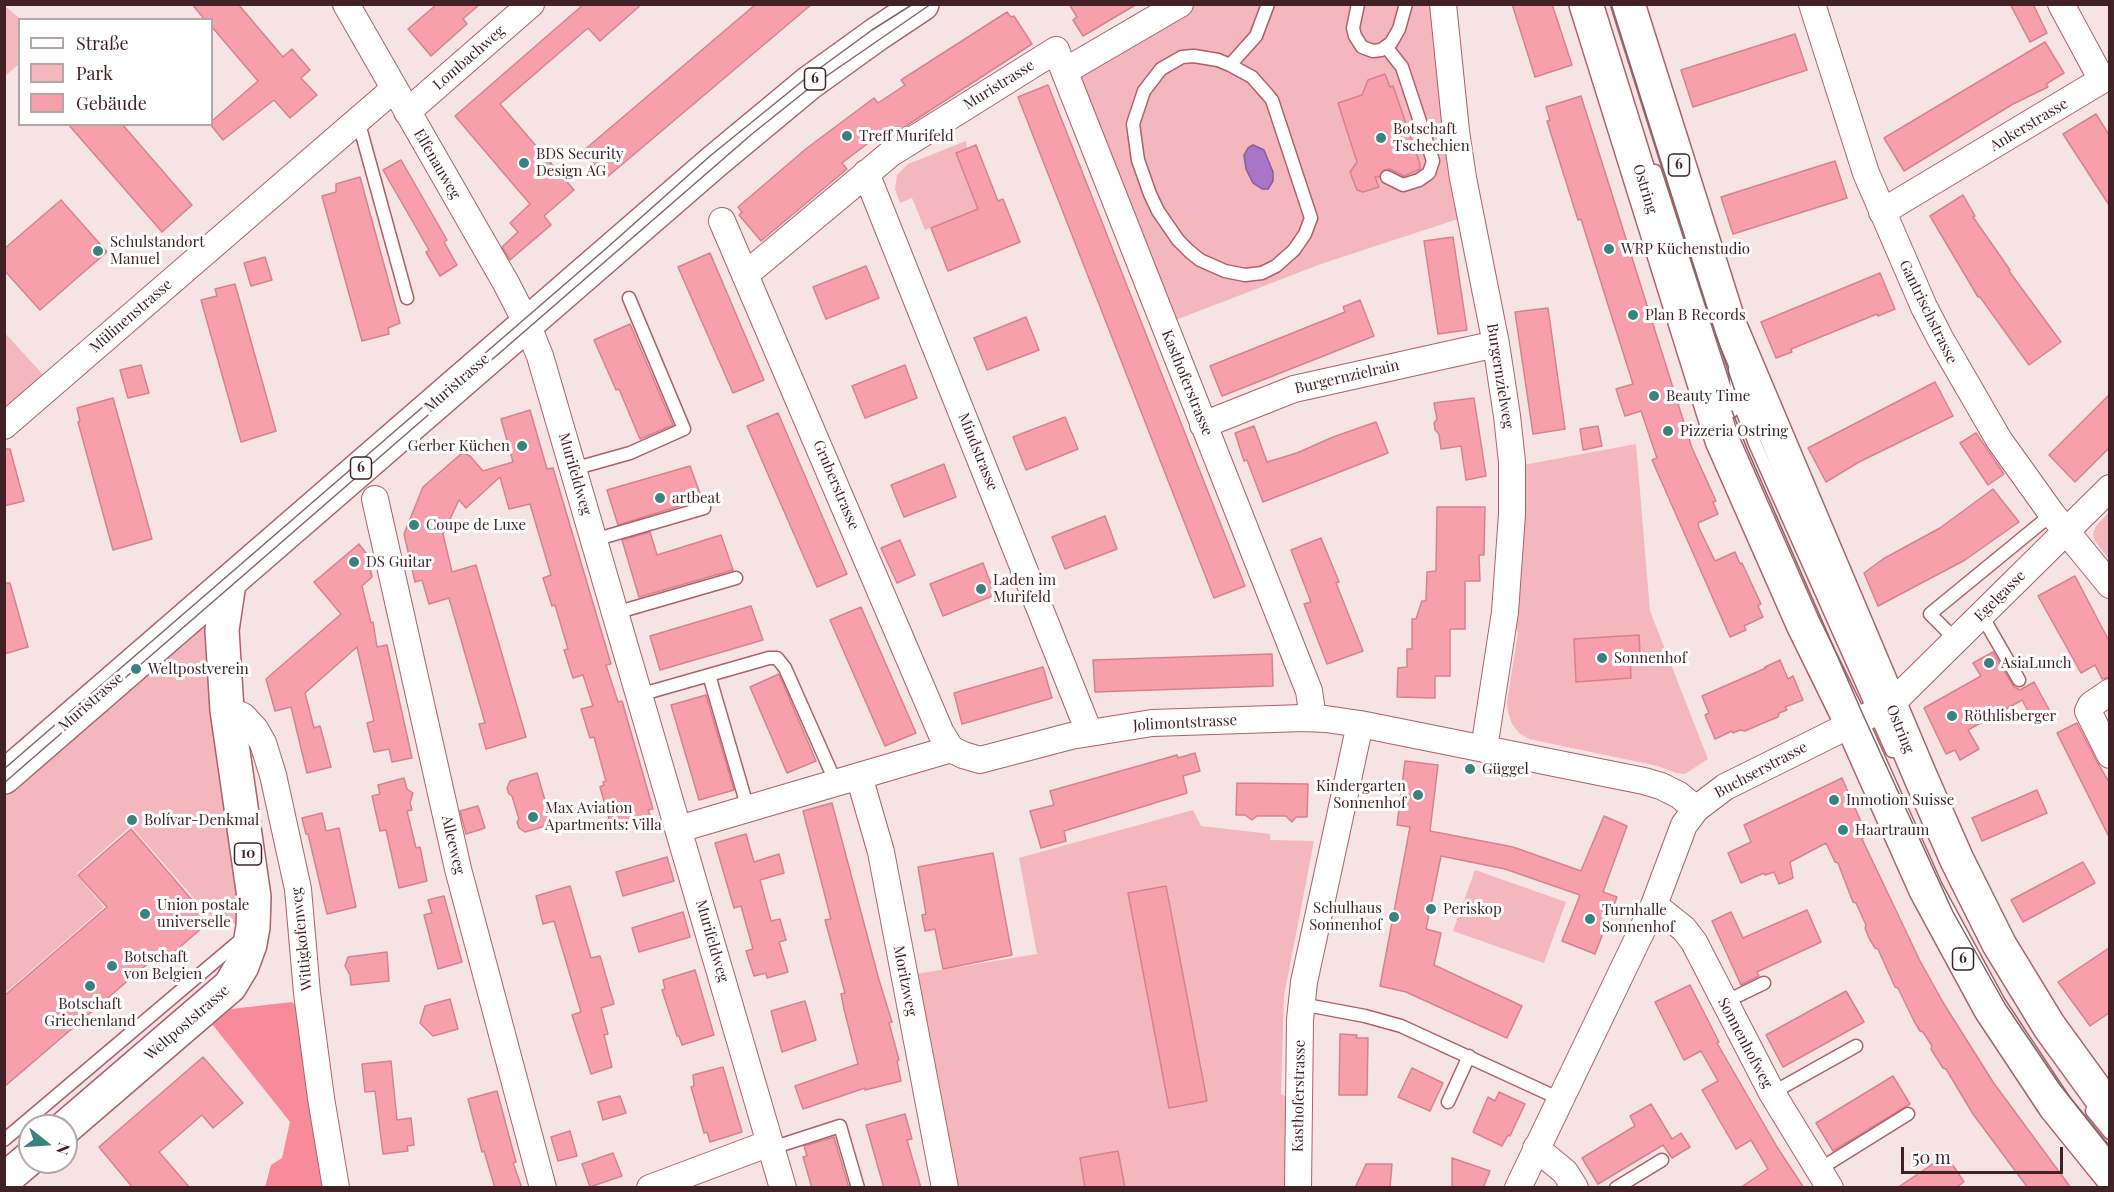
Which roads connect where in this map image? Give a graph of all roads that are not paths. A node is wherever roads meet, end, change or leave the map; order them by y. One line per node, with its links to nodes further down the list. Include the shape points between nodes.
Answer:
1 (531, 4): 17 (street, Lombachweg)
2 (922, 4): 27 (main road, Muristrasse / 6, via 809,83)
3 (1180, 4): 14 (street, Muristrasse)
4 (1269, 4): 15 (lane, via 1256,36)
5 (1358, 4): 13 (lane, via 1353,28 1358,43 1367,50)
6 (1406, 4): 13 (lane, via 1399,28)
7 (1443, 4): 29 (street, Burgernzielweg, via 1463,178)
8 (1586, 4): 30 (main road, Ostring / 6)
9 (1628, 4): 28 (main road, Ostring / 6)
10 (1812, 4): 22 (street, Gantrischstrasse, via 1851,131)
11 (2061, 4): 22 (street, Ankerstrasse, via 2102,80)
12 (352, 7): 16 (street, Elfenauweg)
13 (1387, 48): 21 (lane, via 1402,67 1433,161 1429,173 1419,180 1403,185)
14 (1061, 60): 20 (street, Muristrasse, via 890,154); 32 (street, Kasthoferstrasse)
15 (1230, 65): 15 (lane, via 1194,56 1182,57 1161,69 1144,91 1135,116 1134,134 1150,194 1178,240 1200,260 1245,275 1262,273 1286,258 1305,234 1311,218 1272,100 1252,77)
16 (394, 89): 17 (street, Elfenauweg); 18 (street, Mülinenstrasse)
17 (407, 112): 27 (street, Elfenauweg)
18 (358, 120): 25 (lane); 33 (street, Mülinenstrasse)
19 (1652, 159): 31 (lane)
20 (866, 173): 24 (street, Muristrasse); 55 (street, Mindstrasse)
21 (1387, 177)
22 (1882, 212): 38 (street, Gantrischstrasse, via 1952,361 1999,440)
23 (722, 221): 24 (street, Gruberstrasse)
24 (745, 275): 56 (street, Gruberstrasse)
25 (407, 298)
26 (629, 298): 34 (lane, via 684,429 630,453)
27 (527, 324): 34 (street, Murifeldweg); 41 (main road, Muristrasse / 6)
28 (1730, 326): 31 (lane, Ostring / 6); 52 (main road, Ostring / 6)
29 (1496, 344): 32 (street, Burgernzielrain, via 1294,388); 57 (street, Burgernzielweg, via 1511,453 1512,514 1505,612)
30 (1702, 373): 31 (main road, Ostring / 6); 52 (main road, Ostring / 6, via 1722,440 1803,624)
31 (1735, 406): 52 (main road, Ostring / 6, via 1835,650)
32 (1203, 425): 53 (street, Kasthoferstrasse, via 1309,691)
33 (4, 426)
34 (573, 469): 39 (street, Murifeldweg)
35 (2109, 488): 38 (street, Egelgasse)
36 (375, 499): 89 (street, Alleeweg, via 458,868)
37 (704, 508): 39 (lane)
38 (2058, 523): 42 (street, Gantrischstrasse); 44 (street, Egelgasse); 46 (lane, via 1930,614)
39 (594, 540): 43 (street, Murifeldweg)
40 (736, 578): 43 (lane)
41 (229, 583): 45 (main road, Muristrasse / 6); 51 (main road, Weltpoststrasse / 10, via 222,630)
42 (2109, 585)
43 (615, 613): 50 (street, Murifeldweg)
44 (1982, 614): 46 (street, Egelgasse); 48 (lane)
45 (172, 633): 51 (main road, Weltpoststrasse / 10, via 196,642 210,655); 60 (main road, Muristrasse / 6)
46 (1956, 640): 52 (street, Egelgasse)
47 (709, 675): 50 (lane); 61 (lane, via 769,658 780,659); 62 (lane)
48 (2019, 680)
49 (2109, 692): 58 (street, via 2088,711)
50 (639, 695): 64 (street, Murifeldweg)
51 (227, 710): 66 (main road, Weltpoststrasse / 10, via 254,897); 88 (street, Wittigkofenweg, via 243,716 255,729 273,775 298,890 307,993)
52 (1872, 714): 59 (lane); 63 (street, Buchserstrasse, via 1725,787); 75 (main road, Ostring / 6, via 1952,850 1999,944); 84 (main road, Ostring / 6, via 1926,890 1990,1008 2055,1106)
53 (1313, 718): 54 (street, Jolimontstrasse); 55 (street, Jolimontstrasse, via 1152,723)
54 (1360, 724): 57 (street, Jolimontstrasse); 69 (street, Kasthoferstrasse)
55 (1089, 732): 56 (street, Jolimontstrasse, via 980,760)
56 (951, 749): 61 (street)
57 (1484, 749): 63 (street, Jolimontstrasse, via 1654,783)
58 (2109, 755)
59 (1898, 764)
60 (4, 777)
61 (847, 780): 62 (street); 93 (street, Moritzweg, via 880,852)
62 (748, 809): 64 (street)
63 (1696, 809): 65 (street, Buchserstrasse, via 1680,834)
64 (679, 829): 80 (street, Murifeldweg)
65 (1654, 904): 68 (street, Sonnenhofweg, via 1684,928); 73 (street, Buchserstrasse)
66 (253, 930): 77 (main road, Weltpoststrasse / 10, via 242,966 230,986); 79 (lane)
67 (1764, 983): 68 (lane)
68 (1723, 1003): 72 (street, Sonnenhofweg)
69 (1301, 1004): 71 (lane, via 1401,1026); 94 (street, Kasthoferstrasse)
70 (1856, 1046): 72 (lane)
71 (1469, 1056): 73 (lane); 74 (lane)
72 (1772, 1093): 85 (street, Sonnenhofweg)
73 (1560, 1099): 81 (street, Buchserstrasse)
74 (1448, 1102)
75 (2098, 1107): 78 (lane)
76 (1908, 1114): 85 (lane)
77 (78, 1117)
78 (2109, 1133)
79 (4, 1140)
80 (771, 1146): 87 (street); 91 (street, Murifeldweg); 92 (lane, via 840,1126)
81 (1536, 1148): 95 (street, Buchserstrasse); 96 (street, via 1565,1172)
82 (1662, 1160): 97 (lane)
83 (18, 1168): 86 (main road)
84 (2109, 1174)
85 (1824, 1179)
86 (4, 1180)
87 (697, 1180): 90 (street)
88 (336, 1188)
89 (543, 1188)
90 (650, 1188)
91 (783, 1188)
92 (858, 1188)
93 (945, 1188)
94 (1298, 1188)
95 (1518, 1188)
96 (1575, 1188)
97 (1616, 1188)

